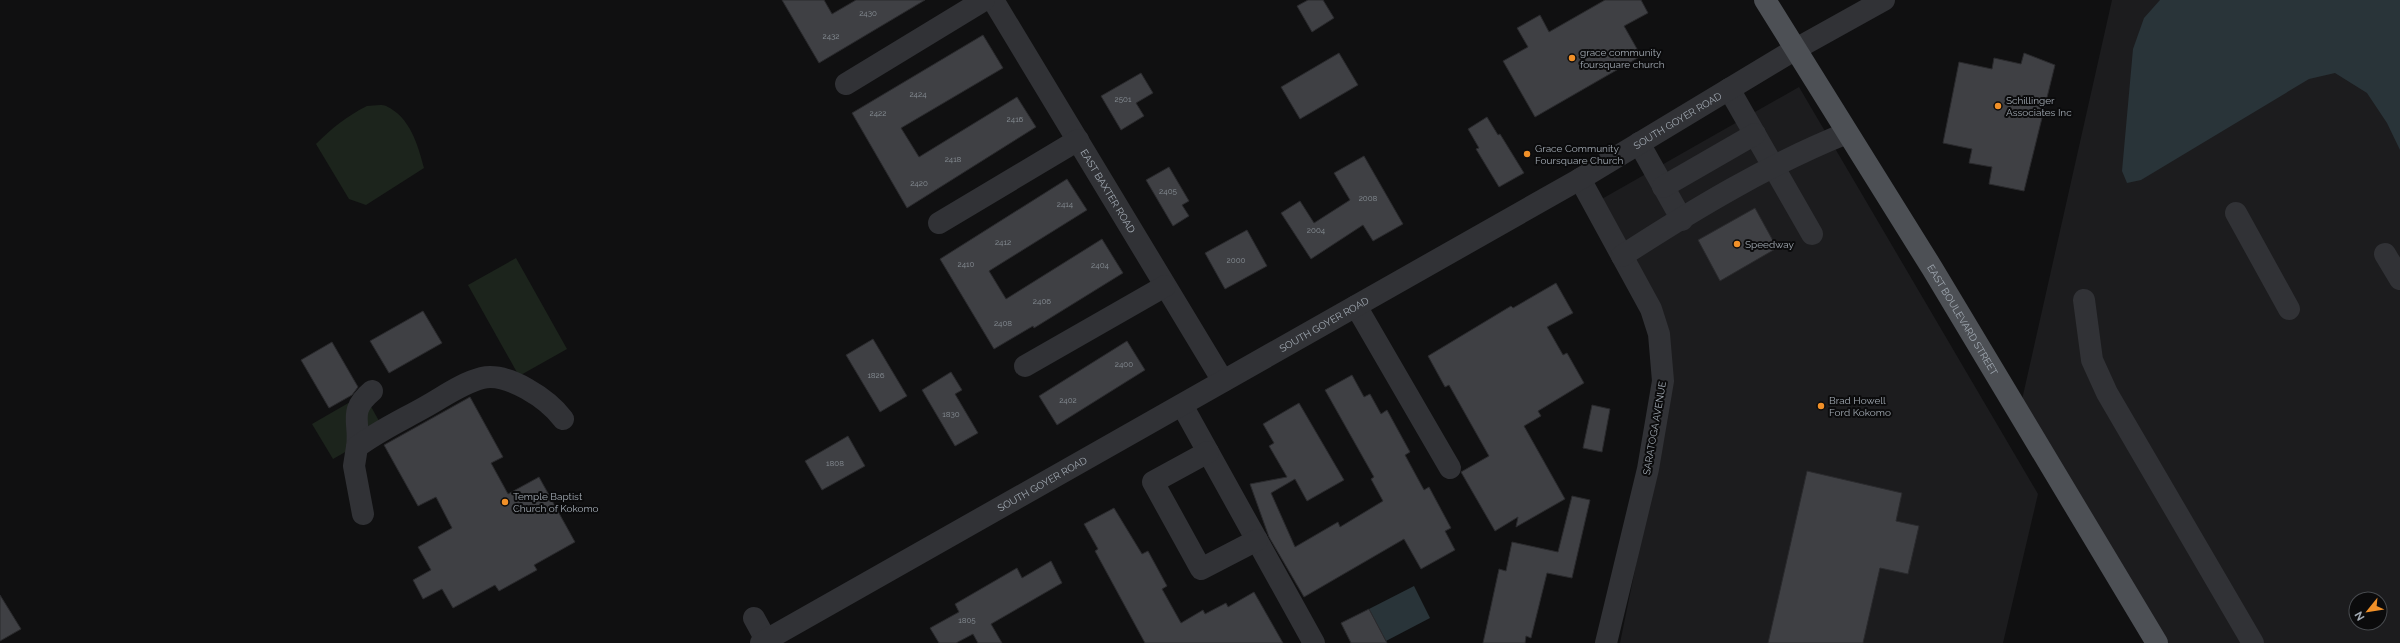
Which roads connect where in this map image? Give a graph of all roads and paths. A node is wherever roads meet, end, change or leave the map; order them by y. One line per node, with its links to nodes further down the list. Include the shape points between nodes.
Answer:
1 (984, 0): 6 (street)
2 (993, 0): 10 (street, EAST BAXTER ROAD)
3 (1765, 0): 5 (main road, EAST BOULEVARD STREET)
4 (1884, 0): 5 (street, SOUTH GOYER ROAD)
5 (1794, 50): 7 (street, SOUTH GOYER ROAD); 8 (main road, EAST BOULEVARD STREET)
6 (846, 84)
7 (1729, 89): 9 (street); 11 (street, SOUTH GOYER ROAD)
8 (1847, 133): 12 (street, via 1802,151); 40 (main road, EAST BOULEVARD STREET, via 1932,268)
9 (1755, 134): 12 (street); 14 (street)
10 (1078, 140): 17 (street); 22 (street, EAST BAXTER ROAD)
11 (1639, 144): 13 (street, SOUTH GOYER ROAD); 14 (street)
12 (1774, 166): 16 (street); 18 (street)
13 (1580, 179): 20 (street, SARATOGA AVENUE); 24 (street, SOUTH GOYER ROAD)
14 (1663, 187): 16 (street)
15 (2236, 213): 25 (street)
16 (1682, 220): 20 (street)
17 (939, 223)
18 (1812, 234)
19 (2385, 254): 21 (street)
20 (1622, 256): 39 (street, SARATOGA AVENUE, via 1651,309 1659,334 1663,381 1648,469)
21 (2400, 279)
22 (1165, 286): 26 (street); 27 (street, EAST BAXTER ROAD)
23 (2084, 300): 41 (street, via 2092,360 2107,393)
24 (1356, 306): 27 (street, SOUTH GOYER ROAD); 33 (street)
25 (2289, 309)
26 (1025, 366)
27 (1223, 381): 29 (street, SOUTH GOYER ROAD)
28 (372, 391): 31 (street, via 361,400 356,411 359,438)
29 (1182, 404): 32 (street); 37 (street, SOUTH GOYER ROAD)
30 (563, 419): 31 (street, via 529,389 503,379 483,378 458,388 372,436)
31 (357, 448): 34 (street, via 354,466)
32 (1208, 452): 35 (street); 35 (street, via 1153,482 1201,569)
33 (1450, 468)
34 (363, 514)
35 (1257, 540): 38 (street)
36 (754, 618): 37 (street)
37 (763, 642)
38 (1314, 643)
39 (1606, 643)
40 (2157, 643)
41 (2253, 643)

